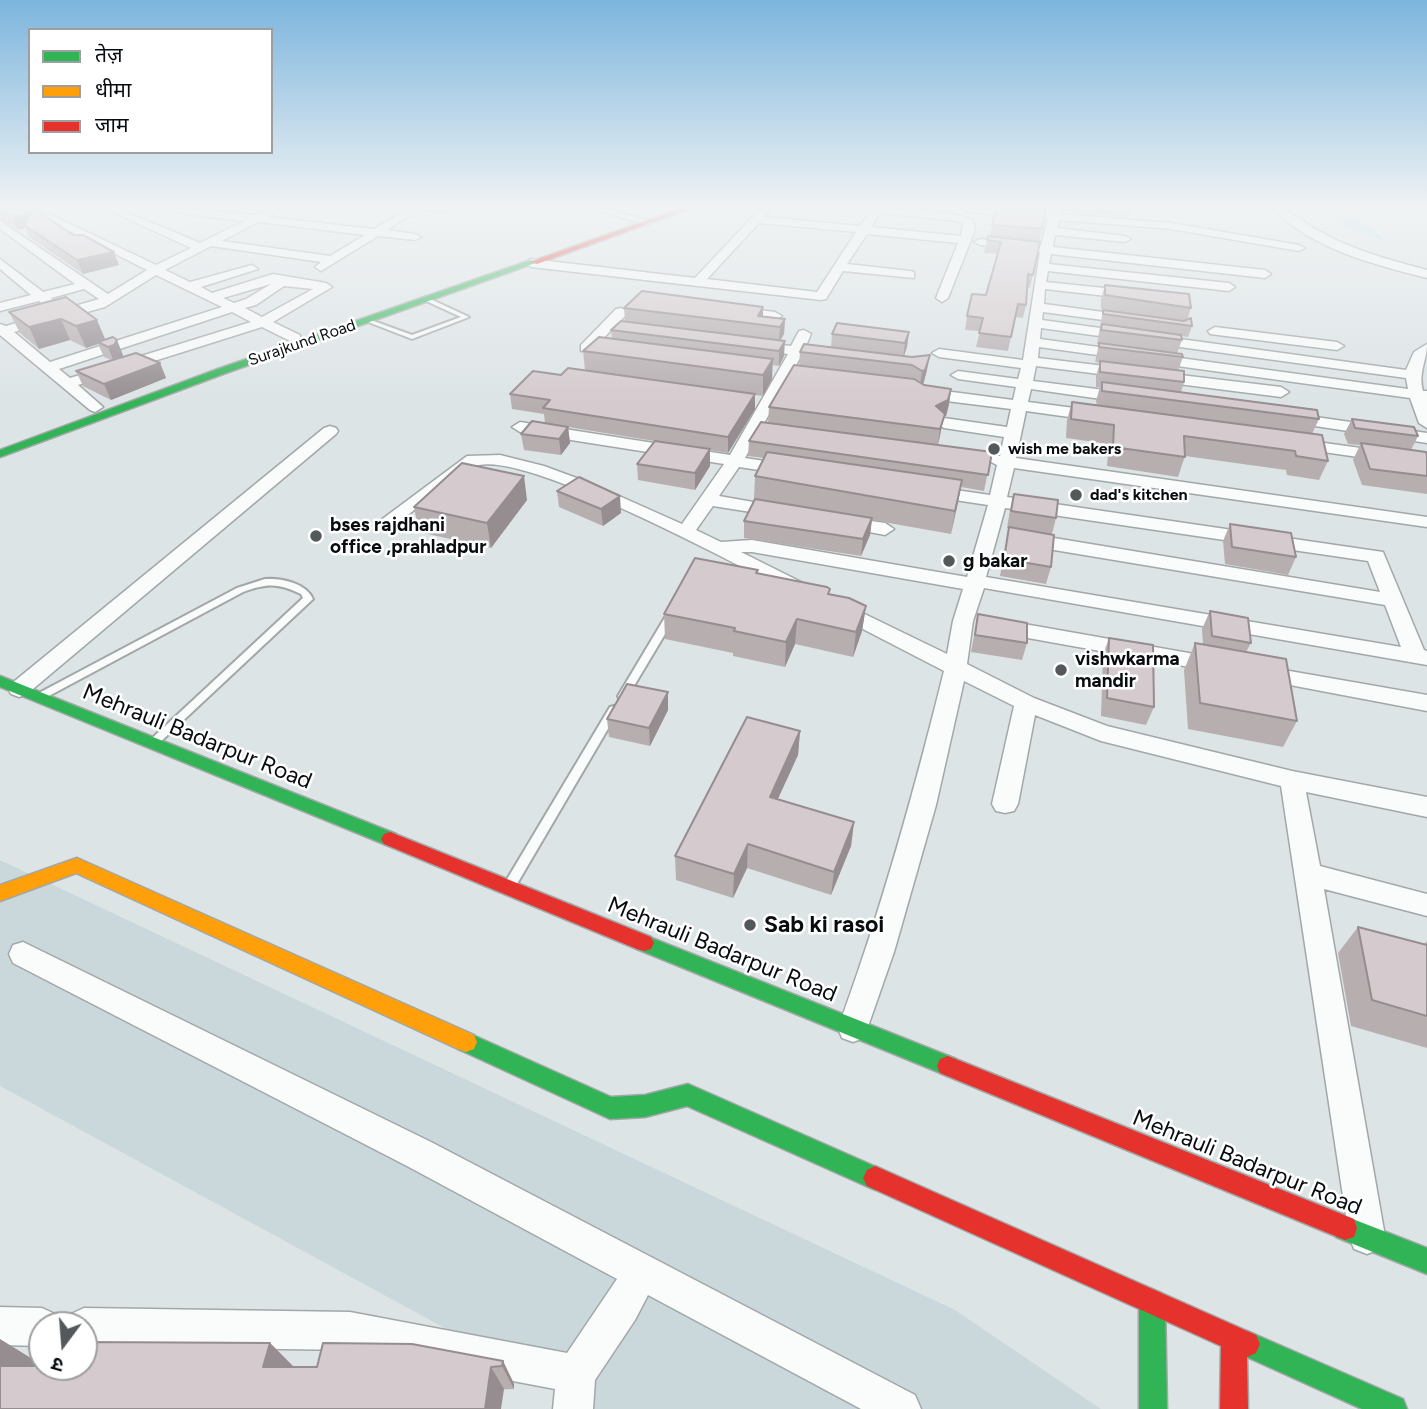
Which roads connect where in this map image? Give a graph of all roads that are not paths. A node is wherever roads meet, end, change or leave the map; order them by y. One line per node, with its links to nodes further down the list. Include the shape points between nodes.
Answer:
1 (15, 275): 24 (street)
2 (72, 275): 18 (street)
3 (149, 275): 29 (street)
4 (166, 275): 20 (street)
5 (230, 275): 20 (street)
6 (288, 275): 16 (street)
7 (480, 275): 45 (main road, Surajkund Road)
8 (497, 275): 28 (main road, Surajkund Road)
9 (604, 275): 17 (street)
10 (705, 275): 17 (street)
11 (834, 275): 23 (street)
12 (951, 275): 26 (street)
13 (1041, 275): 19 (street)
14 (1107, 275): 22 (street)
15 (1122, 275): 21 (street)
16 (275, 280): 25 (street); 32 (street, via 278,285); 40 (street, via 326,287)
17 (698, 282): 23 (street)
18 (86, 285): 24 (street); 29 (street)
19 (1039, 285): 22 (street); 31 (street)
20 (190, 286): 25 (street)
21 (1229, 287)
22 (1103, 292): 27 (street)
23 (821, 296): 35 (street)
24 (42, 297): 30 (street); 36 (street)
25 (211, 297): 32 (street)
26 (942, 298)
27 (1152, 298)
28 (426, 299): 38 (main road, Surajkund Road); 38 (lane, via 466,317 411,337)
29 (109, 300): 36 (street)
30 (0, 307)
31 (1037, 307): 39 (street); 41 (street)
32 (233, 308): 40 (street); 57 (street)
33 (722, 310): 37 (street)
34 (621, 312): 51 (street, via 613,328 586,348)
35 (812, 313)
36 (63, 315): 43 (street)
37 (775, 316)
38 (366, 320): 77 (main road, Surajkund Road)
39 (1141, 321)
40 (263, 322): 45 (street); 60 (street)
41 (1035, 323): 46 (street); 48 (street)
42 (1194, 328): 49 (street)
43 (2, 329): 57 (street)
44 (804, 334): 52 (street)
45 (295, 338): 66 (main road, Surajkund Road)
46 (1033, 342): 55 (street); 56 (street)
47 (735, 343): 52 (street)
48 (1185, 343): 56 (street); 58 (street)
49 (1337, 346)
50 (1427, 348): 58 (street, via 1416,358)
51 (607, 351)
52 (797, 351): 54 (street); 79 (street, via 787,373 763,403 762,430)
53 (939, 353): 55 (street)
54 (847, 357)
55 (1030, 363): 61 (street); 62 (street)
56 (1186, 363): 62 (street); 67 (street)
57 (48, 368): 60 (street)
58 (1418, 371): 67 (street)
59 (958, 375): 61 (street)
60 (67, 384): 66 (street)
61 (1025, 384): 64 (street); 65 (street)
62 (1186, 387): 67 (street)
63 (922, 393): 65 (street)
64 (1148, 400)
65 (1020, 405): 69 (street); 73 (street)
66 (95, 407): 75 (main road, Surajkund Road)
67 (1423, 407)
68 (1269, 416): 74 (street)
69 (1115, 419)
70 (944, 423): 73 (street)
71 (520, 427): 79 (street)
72 (330, 431): 101 (street)
73 (1013, 433): 80 (street)
74 (1427, 438)
75 (0, 442)
76 (1282, 442): 81 (street)
77 (0, 454)
78 (980, 458): 80 (street)
79 (735, 462): 82 (street); 84 (street)
80 (1007, 462): 85 (street); 89 (street)
81 (1427, 462)
82 (803, 472)
83 (912, 488): 85 (street)
84 (708, 500): 86 (street); 91 (street)
85 (997, 501): 92 (street); 95 (street, via 1373,555 1378,557)
86 (803, 516)
87 (390, 520): 91 (street, via 473,460 490,458 556,474)
88 (831, 520): 90 (street)
89 (1427, 522)
90 (885, 529)
91 (685, 533): 93 (street)
92 (990, 533): 94 (street); 95 (street)
93 (716, 548): 94 (street, via 752,546); 99 (street)
94 (976, 583): 97 (street); 98 (street)
95 (1395, 601): 98 (street)
96 (674, 611): 110 (lane)
97 (963, 621): 99 (street); 104 (street)
98 (1421, 657)
99 (956, 666): 103 (street); 114 (street, via 923,805)
100 (0, 681): 101 (main road, Mehrauli Badarpur Road)
101 (19, 689): 102 (main road, Mehrauli Badarpur Road)
102 (39, 697): 105 (main road, Mehrauli Badarpur Road); 105 (lane, via 265,580 285,582 305,592 308,598)
103 (1026, 704): 106 (street, via 1134,742); 107 (street)
104 (1427, 704)
105 (152, 743): 110 (main road, Mehrauli Badarpur Road)
106 (1292, 780): 108 (street); 109 (street)
107 (1005, 804)
108 (1427, 807)
109 (1308, 874): 112 (street); 115 (street)
110 (508, 888): 114 (main road, Mehrauli Badarpur Road)
111 (0, 894): 118 (main road, via 77,865 610,1108 688,1096)
112 (1427, 905)
113 (23, 954): 117 (street)
114 (853, 1028): 115 (main road, Mehrauli Badarpur Road)
115 (1367, 1236): 116 (main road, Mehrauli Badarpur Road)
116 (1427, 1261)
117 (641, 1272): 123 (street); 124 (street)
118 (1152, 1301): 122 (main road); 125 (main road)
119 (0, 1326): 120 (street)
120 (28, 1327)
121 (98, 1327): 123 (street, via 350,1331)
122 (1234, 1338): 126 (main road); 127 (main road)
123 (574, 1391)
124 (901, 1409)
125 (1153, 1409)
126 (1234, 1409)
127 (1393, 1409)

